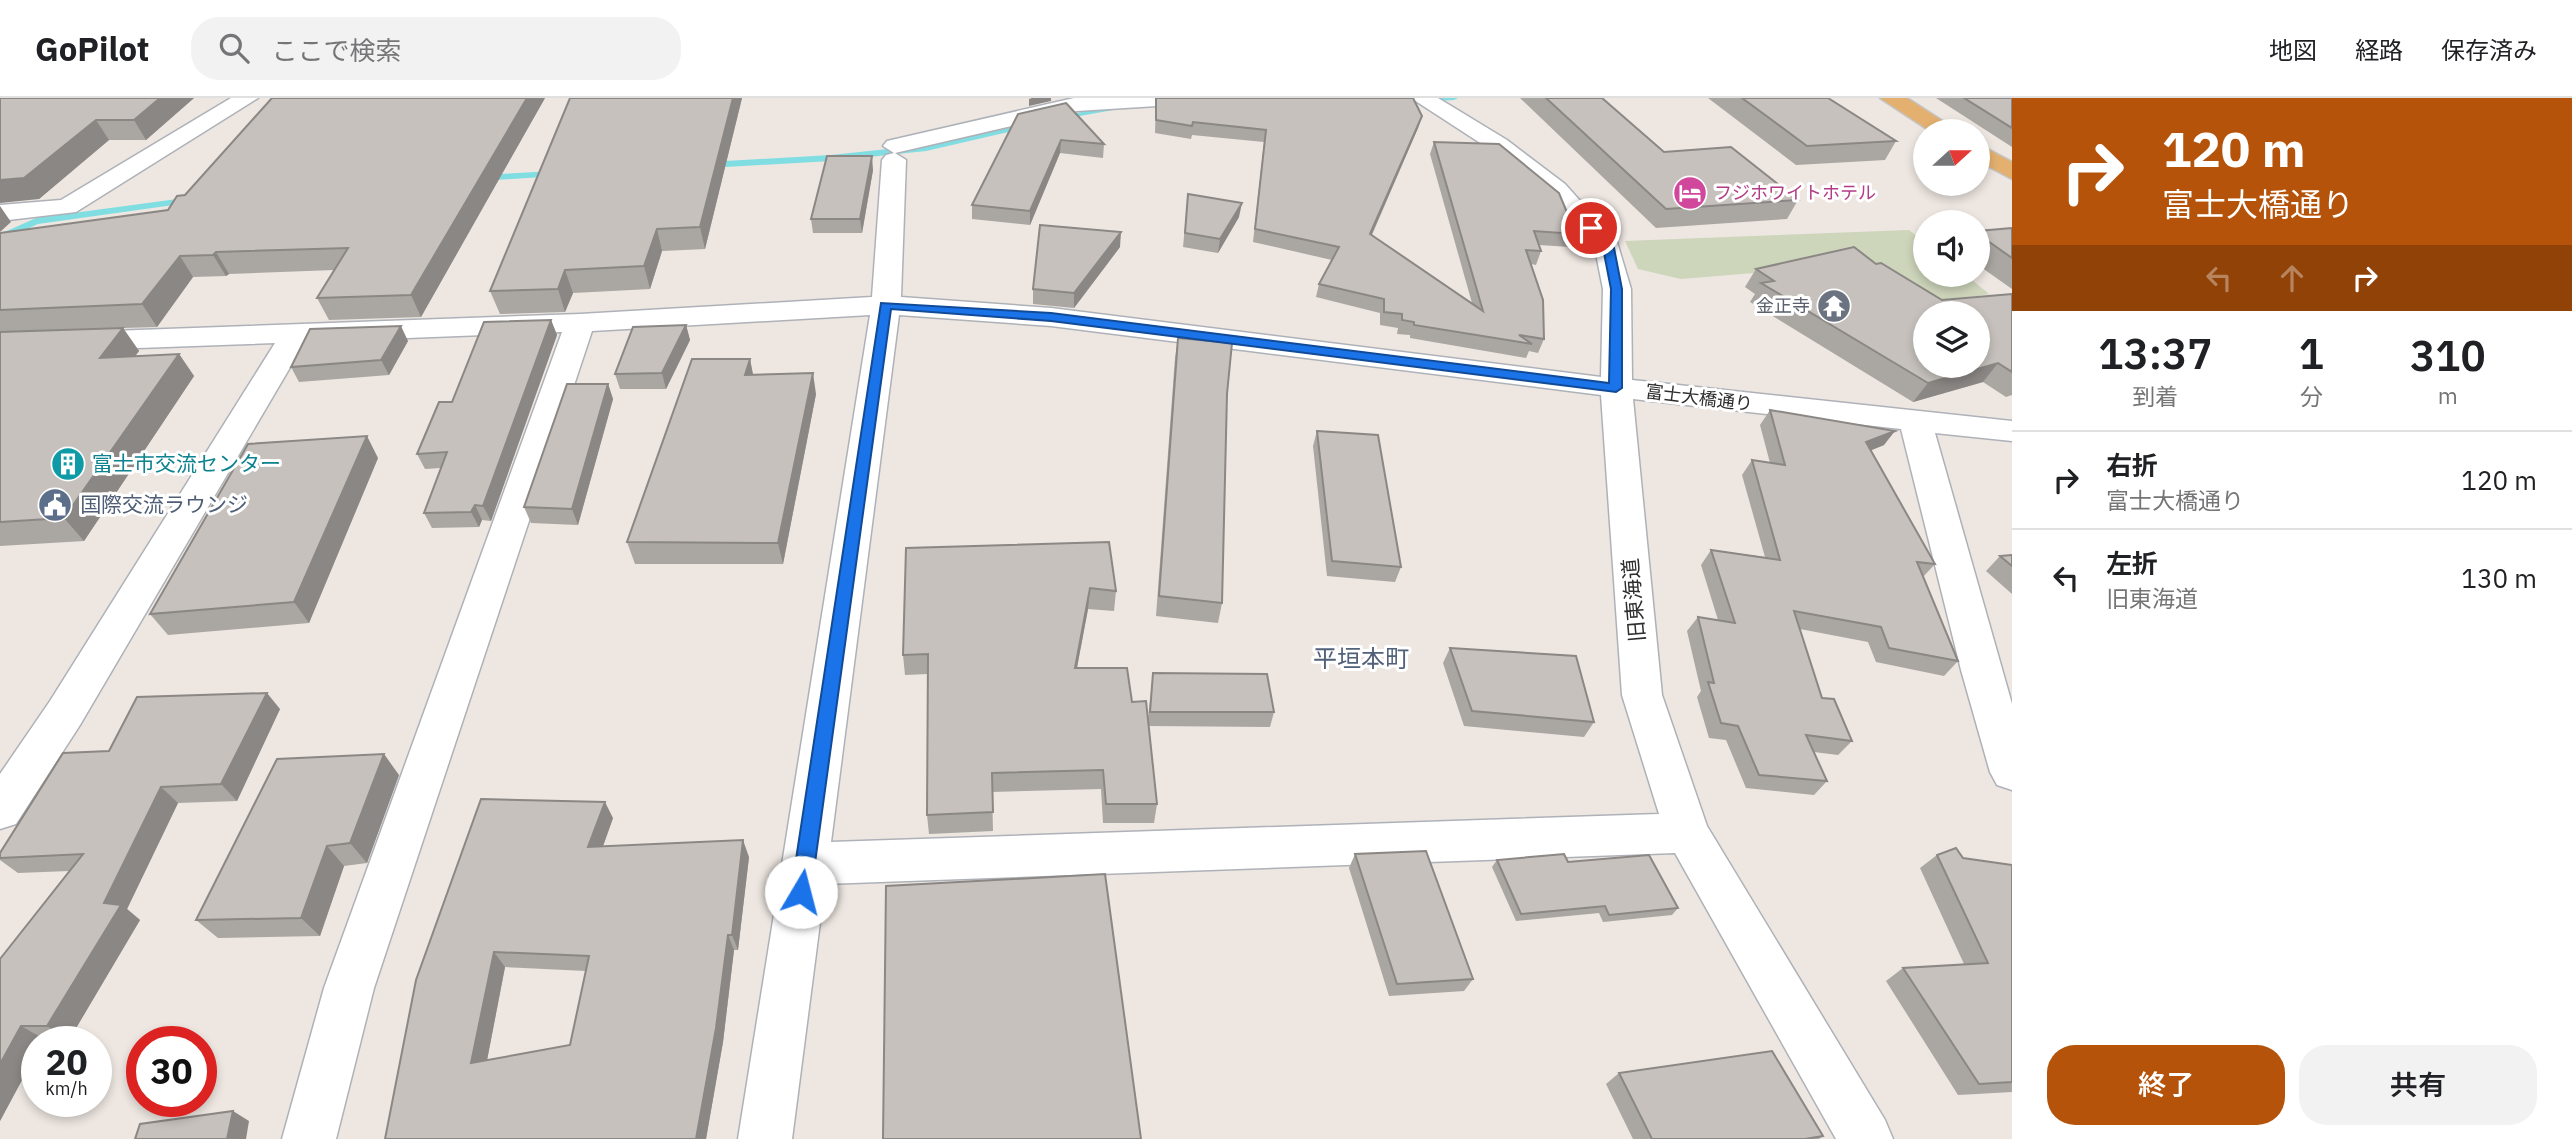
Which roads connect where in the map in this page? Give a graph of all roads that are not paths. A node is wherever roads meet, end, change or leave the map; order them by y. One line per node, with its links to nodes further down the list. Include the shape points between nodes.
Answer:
1 (247, 98): 8 (street, via 67,207)
2 (1173, 98): 9 (street, via 1077,104 894,153)
3 (1891, 98): 5 (main road)
4 (1429, 103): 13 (street, 旧東海道, via 1499,145 1556,189 1608,248 1617,289)
5 (1926, 119)
6 (1990, 158): 7 (main road)
7 (2012, 172)
8 (0, 213)
9 (886, 305): 10 (street, 富士大橋通り); 13 (street, 富士大橋通り, via 1051,317); 20 (street)
10 (580, 323): 11 (street, 富士大橋通り); 21 (street, via 349,988)
11 (297, 331): 12 (street, 富士大橋通り); 18 (street, via 65,713)
12 (0, 344)
13 (1616, 388): 14 (street, 富士大橋通り); 19 (street, 旧東海道, via 1642,695)
14 (1916, 423): 15 (street, 富士大橋通り); 16 (street)
15 (2012, 431)
16 (1996, 668): 17 (street)
17 (2012, 772)
18 (0, 810)
19 (1688, 833): 20 (street); 23 (street, 旧東海道)
20 (805, 864): 22 (street)
21 (309, 1139)
22 (765, 1139)
23 (1866, 1139)

